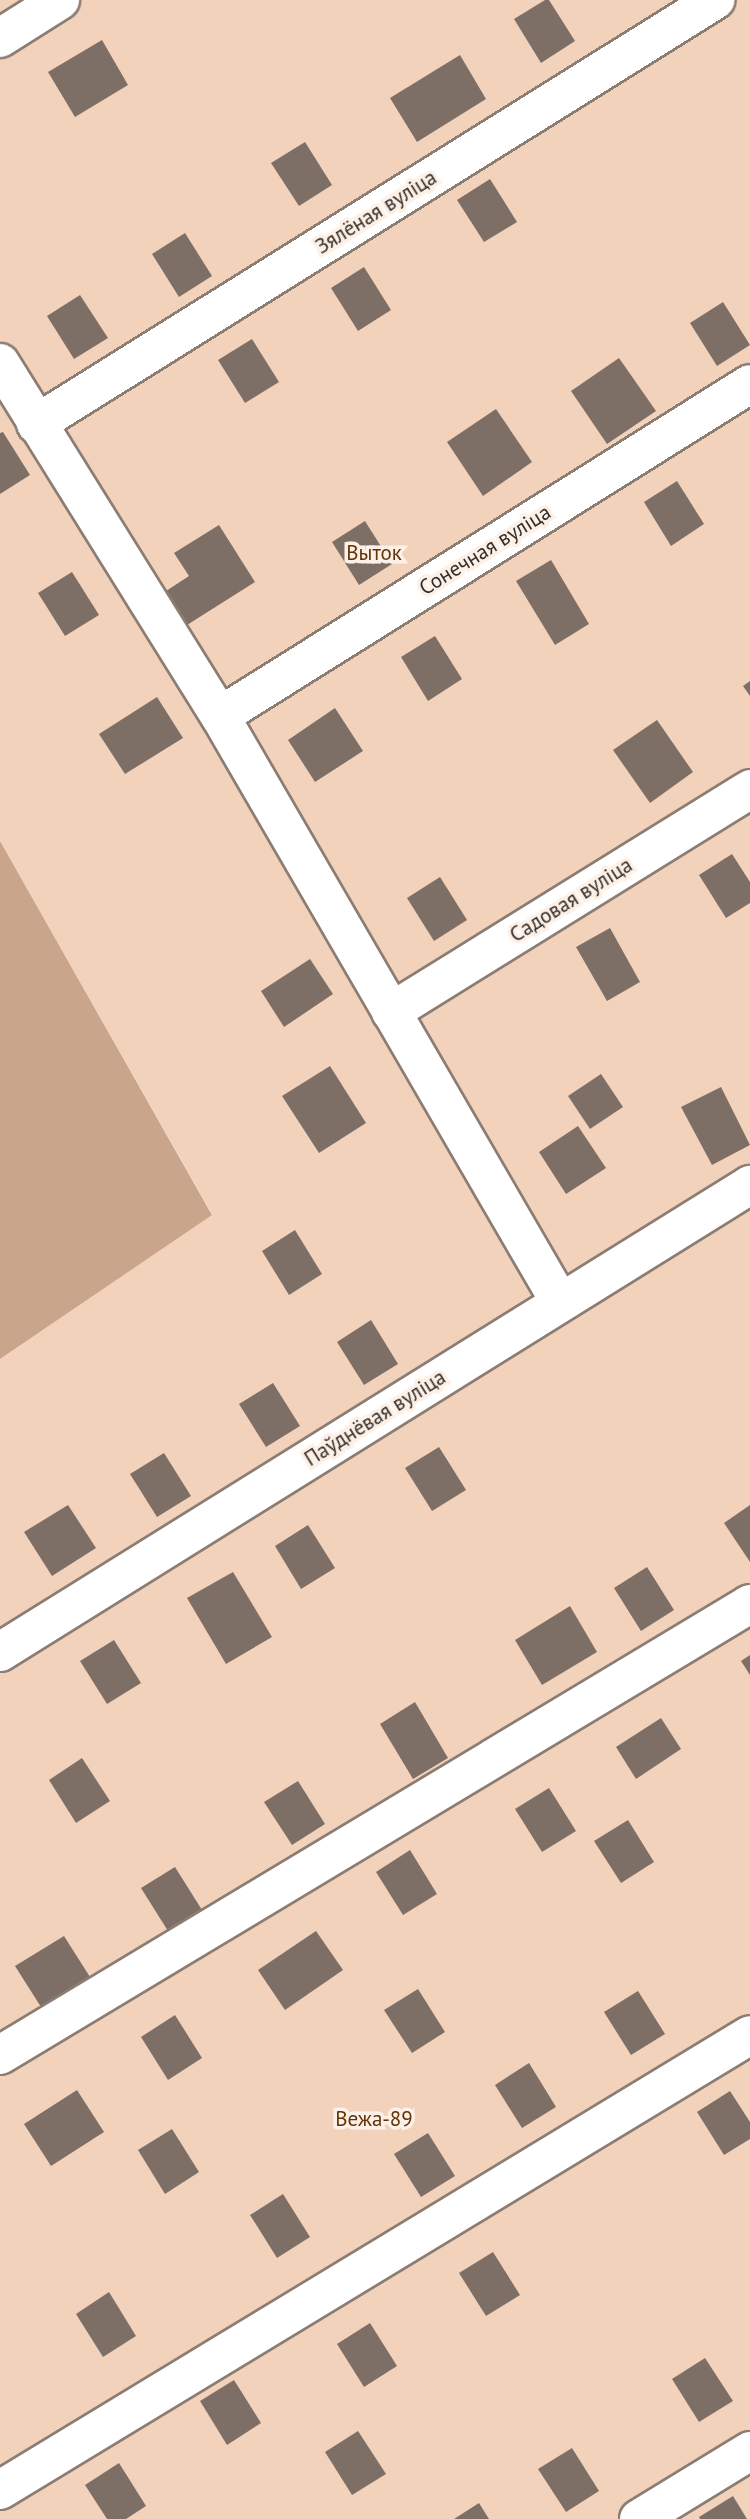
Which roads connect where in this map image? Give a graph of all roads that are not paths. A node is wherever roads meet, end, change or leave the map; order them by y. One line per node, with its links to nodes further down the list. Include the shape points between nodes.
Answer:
1 (60, 0): 3 (street)
2 (715, 0): 6 (street, Зялёная вуліца)
3 (0, 38)
4 (0, 363): 6 (street)
5 (750, 384): 7 (street, Сонечная вуліца)
6 (36, 425): 7 (street)
7 (220, 716): 9 (street)
8 (750, 789): 9 (street, Садовая вуліца)
9 (391, 1012): 11 (street)
10 (750, 1185): 11 (street, Паўднёвая вуліца)
11 (560, 1302): 13 (street, Паўднёвая вуліца)
12 (750, 1604): 15 (street)
13 (0, 1652)
14 (750, 2035): 17 (street)
15 (0, 2055)
16 (750, 2451): 18 (street)
17 (0, 2490)
18 (639, 2519)

